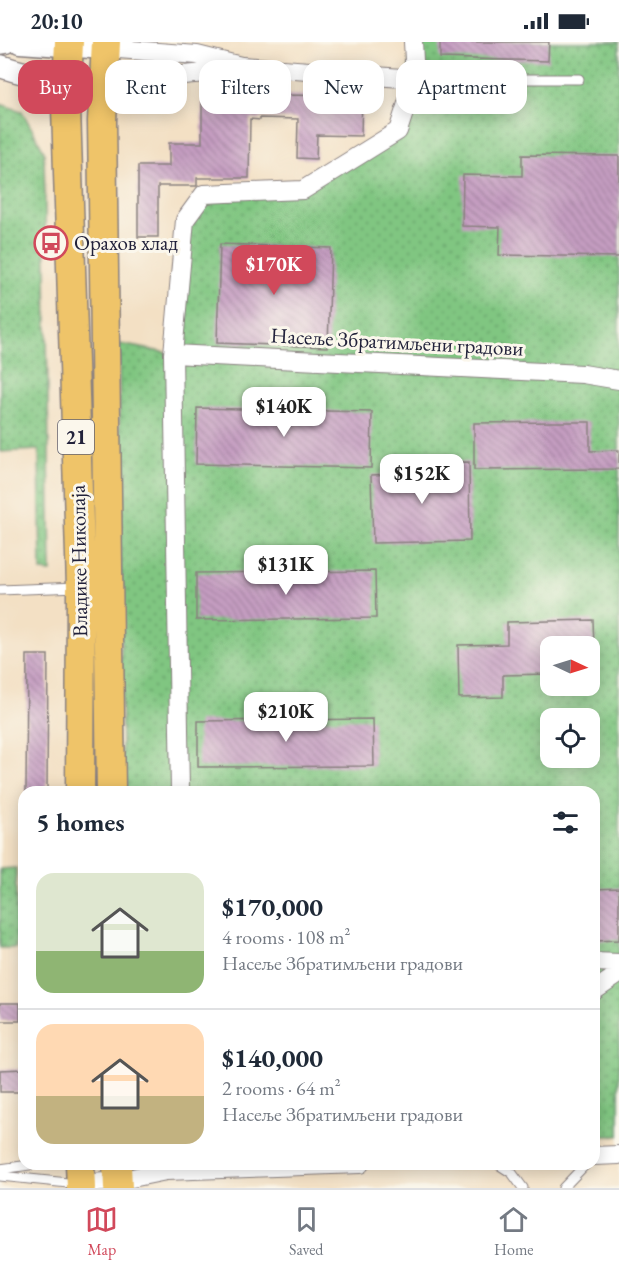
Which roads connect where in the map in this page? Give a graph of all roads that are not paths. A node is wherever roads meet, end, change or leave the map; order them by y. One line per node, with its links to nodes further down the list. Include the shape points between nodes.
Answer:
1 (6, 42): 4 (street)
2 (20, 42): 5 (street)
3 (413, 42): 9 (street)
4 (0, 43)
5 (69, 44): 6 (street); 7 (main road, Владике Николаја / 21)
6 (105, 45): 8 (street); 18 (main road, Владике Николаја / 21)
7 (68, 60)
8 (217, 60)
9 (414, 60)
10 (0, 66): 12 (street)
11 (291, 70): 14 (street)
12 (18, 72)
13 (199, 75): 18 (street)
14 (396, 78)
15 (527, 79): 16 (lane)
16 (579, 79)
17 (93, 82): 18 (street)
18 (103, 82): 26 (main road, Владике Николаја / 21)
19 (67, 114): 23 (main road, Владике Николаја / 21)
20 (404, 114): 21 (street, via 398,131 303,190 204,194 185,220)
21 (173, 354): 22 (street, Насеље Збратимљени градови, via 583,374); 27 (street)
22 (619, 380)
23 (81, 587): 24 (lane); 25 (main road, Владике Николаја / 21)
24 (0, 590)
25 (80, 786)
26 (111, 786)
27 (180, 786)
28 (600, 962): 29 (street)
29 (619, 963)
30 (619, 974): 31 (street)
31 (600, 987)
32 (619, 1155): 33 (street)
33 (600, 1156)
34 (18, 1167): 35 (lane)
35 (0, 1169)
36 (194, 1170): 39 (street)
37 (507, 1170): 43 (lane)
38 (580, 1170): 44 (lane)
39 (166, 1171): 40 (street); 40 (street)
40 (122, 1174): 42 (street)
41 (0, 1176): 42 (lane)
42 (81, 1179)
43 (523, 1188)
44 (563, 1188)

